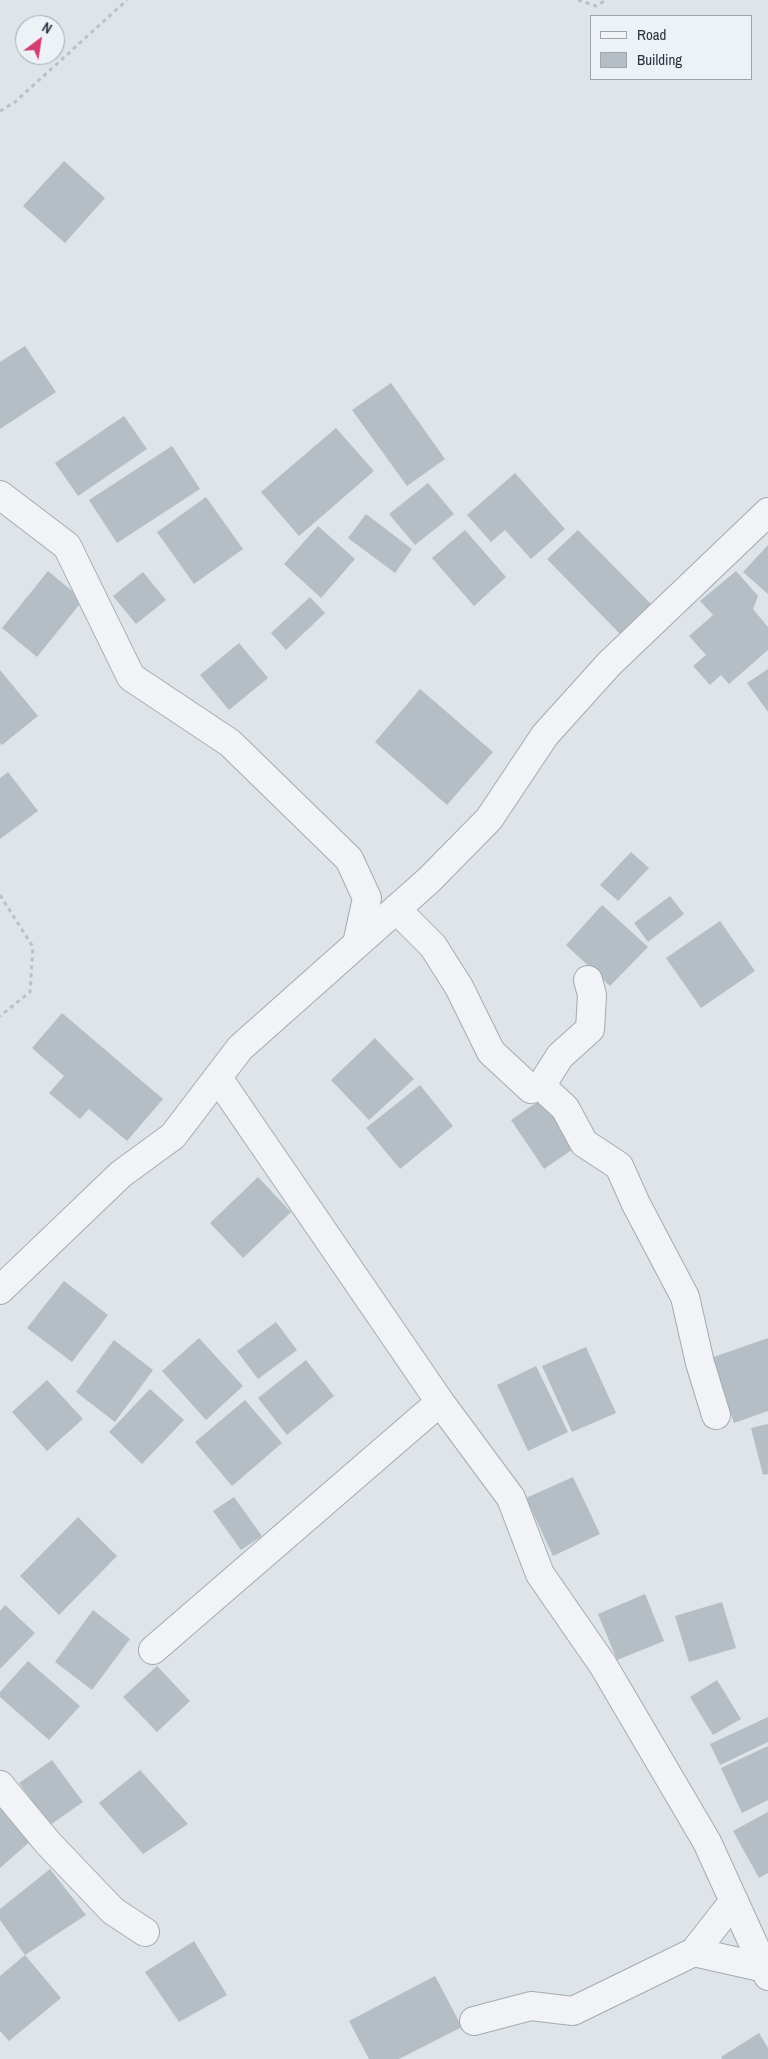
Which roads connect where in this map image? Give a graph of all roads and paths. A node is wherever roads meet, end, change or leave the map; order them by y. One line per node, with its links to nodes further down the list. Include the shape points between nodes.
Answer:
1 (127, 0): 4 (path, via 15,102)
2 (578, 0): 3 (path, via 596,6)
3 (606, 0)
4 (0, 111)
5 (0, 495): 9 (street, via 67,546 131,677 230,743 349,859 367,898)
6 (768, 512): 8 (street, via 609,664 545,735 489,819)
7 (0, 895): 11 (path, via 33,946 30,992)
8 (396, 909): 9 (street); 13 (street, via 433,946 459,987 491,1052 531,1089)
9 (357, 944): 12 (street, via 240,1048)
10 (588, 980): 13 (street, via 592,995 590,1029 560,1056)
11 (0, 1016)
12 (218, 1078): 14 (street, via 173,1136 121,1174); 15 (street)
13 (541, 1086): 16 (street, via 565,1108 584,1143 619,1166 685,1297)
14 (0, 1290)
15 (440, 1402): 17 (street); 19 (street, via 511,1498 540,1574 608,1673 707,1842)
16 (716, 1415)
17 (153, 1650)
18 (0, 1785): 20 (street, via 48,1843 114,1911)
19 (734, 1901): 21 (street); 22 (street)
20 (145, 1932)
21 (694, 1952): 22 (street); 23 (street, via 572,2011 531,2006)
22 (767, 1972)
23 (474, 2021)

